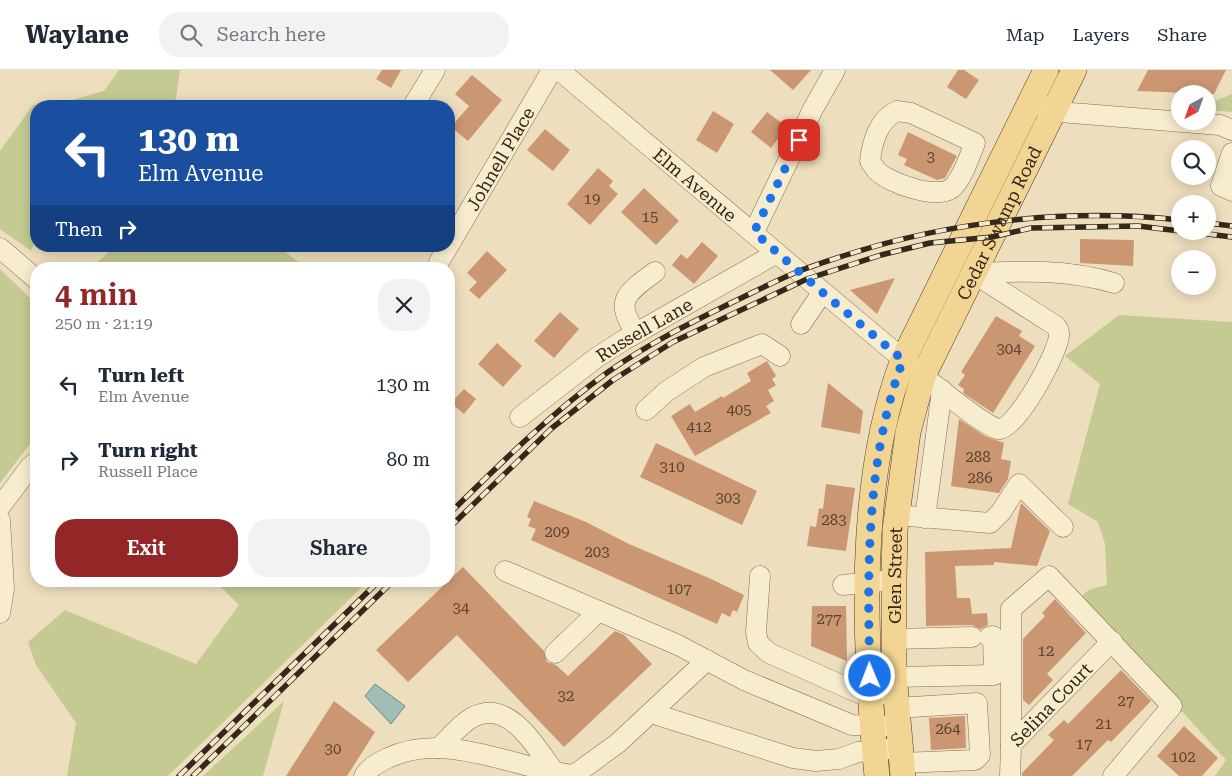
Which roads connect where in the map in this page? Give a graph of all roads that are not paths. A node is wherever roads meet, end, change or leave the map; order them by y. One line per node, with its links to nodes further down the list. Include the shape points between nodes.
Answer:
1 (435, 70): 7 (street)
2 (552, 70): 15 (street, Johnell Place)
3 (559, 70): 14 (street, Elm Avenue)
4 (836, 70): 14 (street, via 813,109)
5 (1046, 70): 8 (main road, Cedar Swamp Road)
6 (1074, 70): 9 (main road, Cedar Swamp Road)
7 (417, 100)
8 (1031, 102): 9 (street); 28 (main road, Cedar Swamp Road)
9 (1054, 111): 10 (street, via 1220,125); 21 (main road, Cedar Swamp Road)
10 (1232, 130)
11 (1232, 153): 13 (street, via 1221,186)
12 (890, 178): 12 (street, via 937,194 951,188 958,179 975,143 911,113 897,111 886,116 871,147 870,160 877,171)
13 (1232, 190)
14 (754, 232): 18 (street, Elm Avenue)
15 (455, 235)
16 (0, 248): 22 (street)
17 (445, 252): 19 (street, Johnell Place)
18 (777, 253): 24 (street, Elm Avenue); 26 (street, Russell Lane)
19 (439, 262)
20 (655, 272): 26 (street, via 626,297 623,308)
21 (973, 273): 23 (street, via 1084,274); 29 (main road, Cedar Swamp Road); 29 (street, Elm Avenue, via 1056,326 1060,333 1057,345 1029,400 1016,420 1003,429 974,414)
22 (30, 274)
23 (1114, 283)
24 (822, 292): 25 (street); 28 (street, Elm Avenue)
25 (800, 324)
26 (637, 333): 31 (street, Russell Lane, via 596,358)
27 (780, 356): 30 (street, via 762,344 704,367 666,391)
28 (903, 360): 29 (street, Elm Avenue); 41 (main road, Glen Street, via 892,388 873,499)
29 (932, 383): 34 (main road, Glen Street, via 908,432); 35 (street)
30 (646, 410)
31 (520, 417)
32 (30, 467): 33 (street)
33 (0, 507)
34 (897, 515): 35 (street); 40 (main road, Glen Street)
35 (925, 518): 37 (street, via 990,523 1020,484)
36 (0, 520): 44 (street, via 4,589)
37 (1063, 527)
38 (505, 571): 43 (street)
39 (760, 576): 49 (street, via 758,643 769,652 859,693)
40 (894, 579): 41 (street); 45 (main road, Glen Street)
41 (868, 582): 42 (street); 49 (main road, Glen Street)
42 (843, 585)
43 (599, 611): 47 (street); 48 (street)
44 (0, 613)
45 (894, 639): 52 (main road, Glen Street); 52 (street, via 993,636 994,675)
46 (1112, 641): 53 (street, Selina Court); 53 (street, via 1049,576 1010,609); 60 (street, via 1172,706)
47 (555, 653)
48 (707, 660): 50 (street); 51 (street, via 744,680 852,725)
49 (870, 694): 51 (main road, Glen Street); 52 (street)
50 (651, 713): 55 (street, via 793,758 816,761); 56 (street, via 618,743 574,775)
51 (872, 726): 52 (street); 55 (main road, Glen Street)
52 (898, 727): 55 (street)
53 (1011, 745): 59 (street, Selina Court)
54 (439, 748): 56 (street, via 492,756); 56 (street, via 468,720 482,713 494,713 509,718 535,745); 57 (street, via 400,752 380,761)
55 (875, 750): 58 (main road, Glen Street)
56 (554, 772)
57 (364, 776)
58 (877, 776)
59 (1010, 776)
60 (1112, 776)

